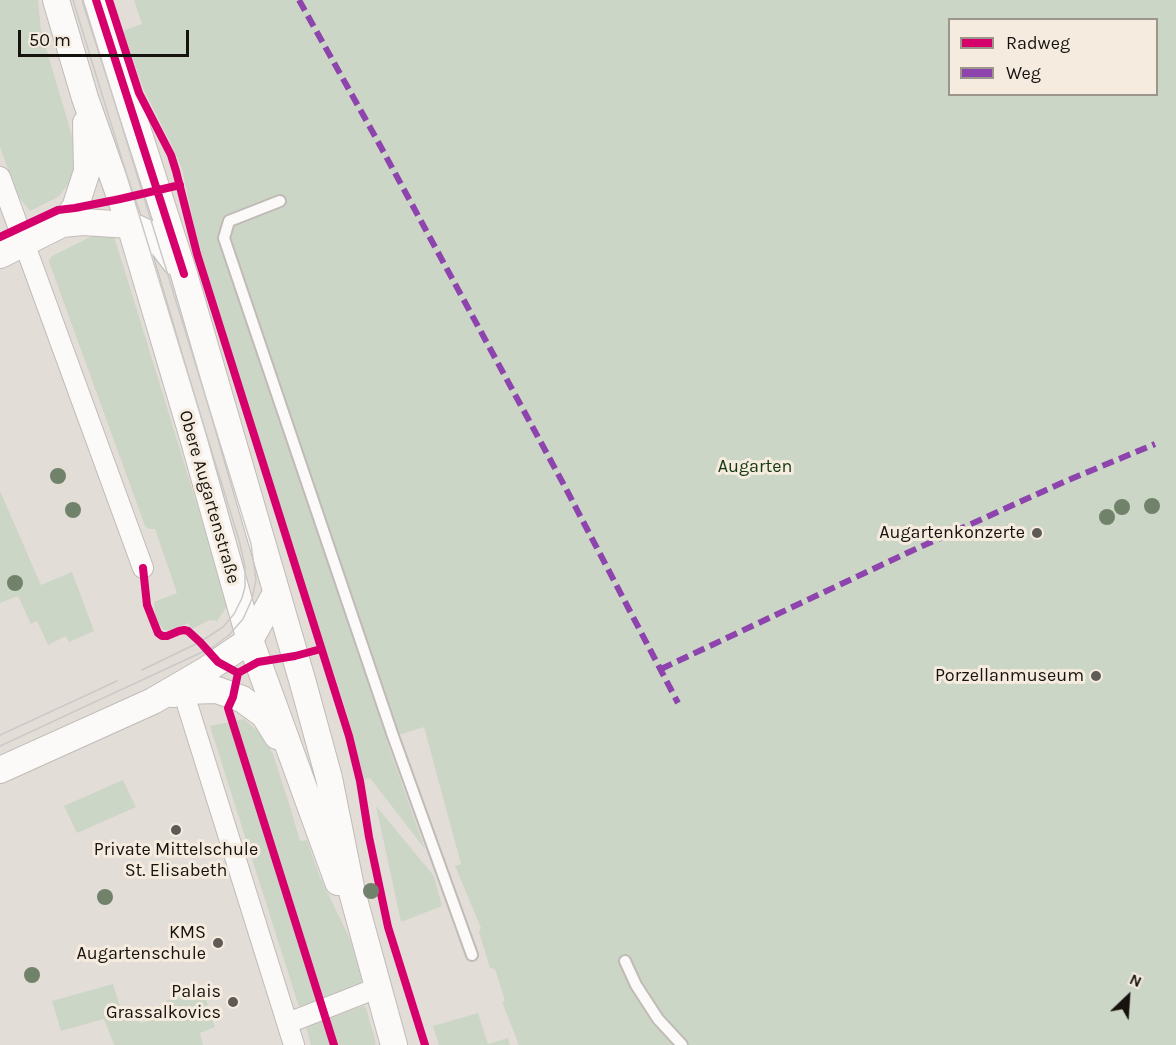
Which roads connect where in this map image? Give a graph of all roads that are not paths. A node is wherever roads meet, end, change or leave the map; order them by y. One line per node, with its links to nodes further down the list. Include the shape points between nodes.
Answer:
1 (56, 0): 3 (street, Obere Augartenstraße)
2 (96, 0): 10 (street, Obere Augartenstraße)
3 (85, 98): 6 (street, via 87,171 75,208); 7 (street, Obere Augartenstraße)
4 (0, 177): 8 (street)
5 (280, 201): 18 (lane, via 229,221 224,238 389,725)
6 (62, 224): 7 (street); 8 (street)
7 (130, 225): 10 (street, via 156,237); 13 (street, Obere Augartenstraße)
8 (24, 243): 9 (street); 11 (street)
9 (0, 255)
10 (184, 274): 12 (street, Obere Augartenstraße)
11 (143, 568)
12 (276, 593): 13 (street); 20 (street, Obere Augartenstraße, via 329,778)
13 (250, 640): 15 (street); 16 (street, Obere Augartenstraße)
14 (183, 691): 15 (street); 16 (street, via 217,690 242,699 264,715); 21 (street)
15 (153, 701): 17 (street)
16 (293, 760): 20 (street, Obere Augartenstraße)
17 (0, 770)
18 (472, 955)
19 (626, 961): 24 (lane, via 636,985)
20 (377, 988): 21 (street); 23 (street, Obere Augartenstraße)
21 (288, 1023): 22 (street)
22 (294, 1045)
23 (394, 1045)
24 (682, 1045)

